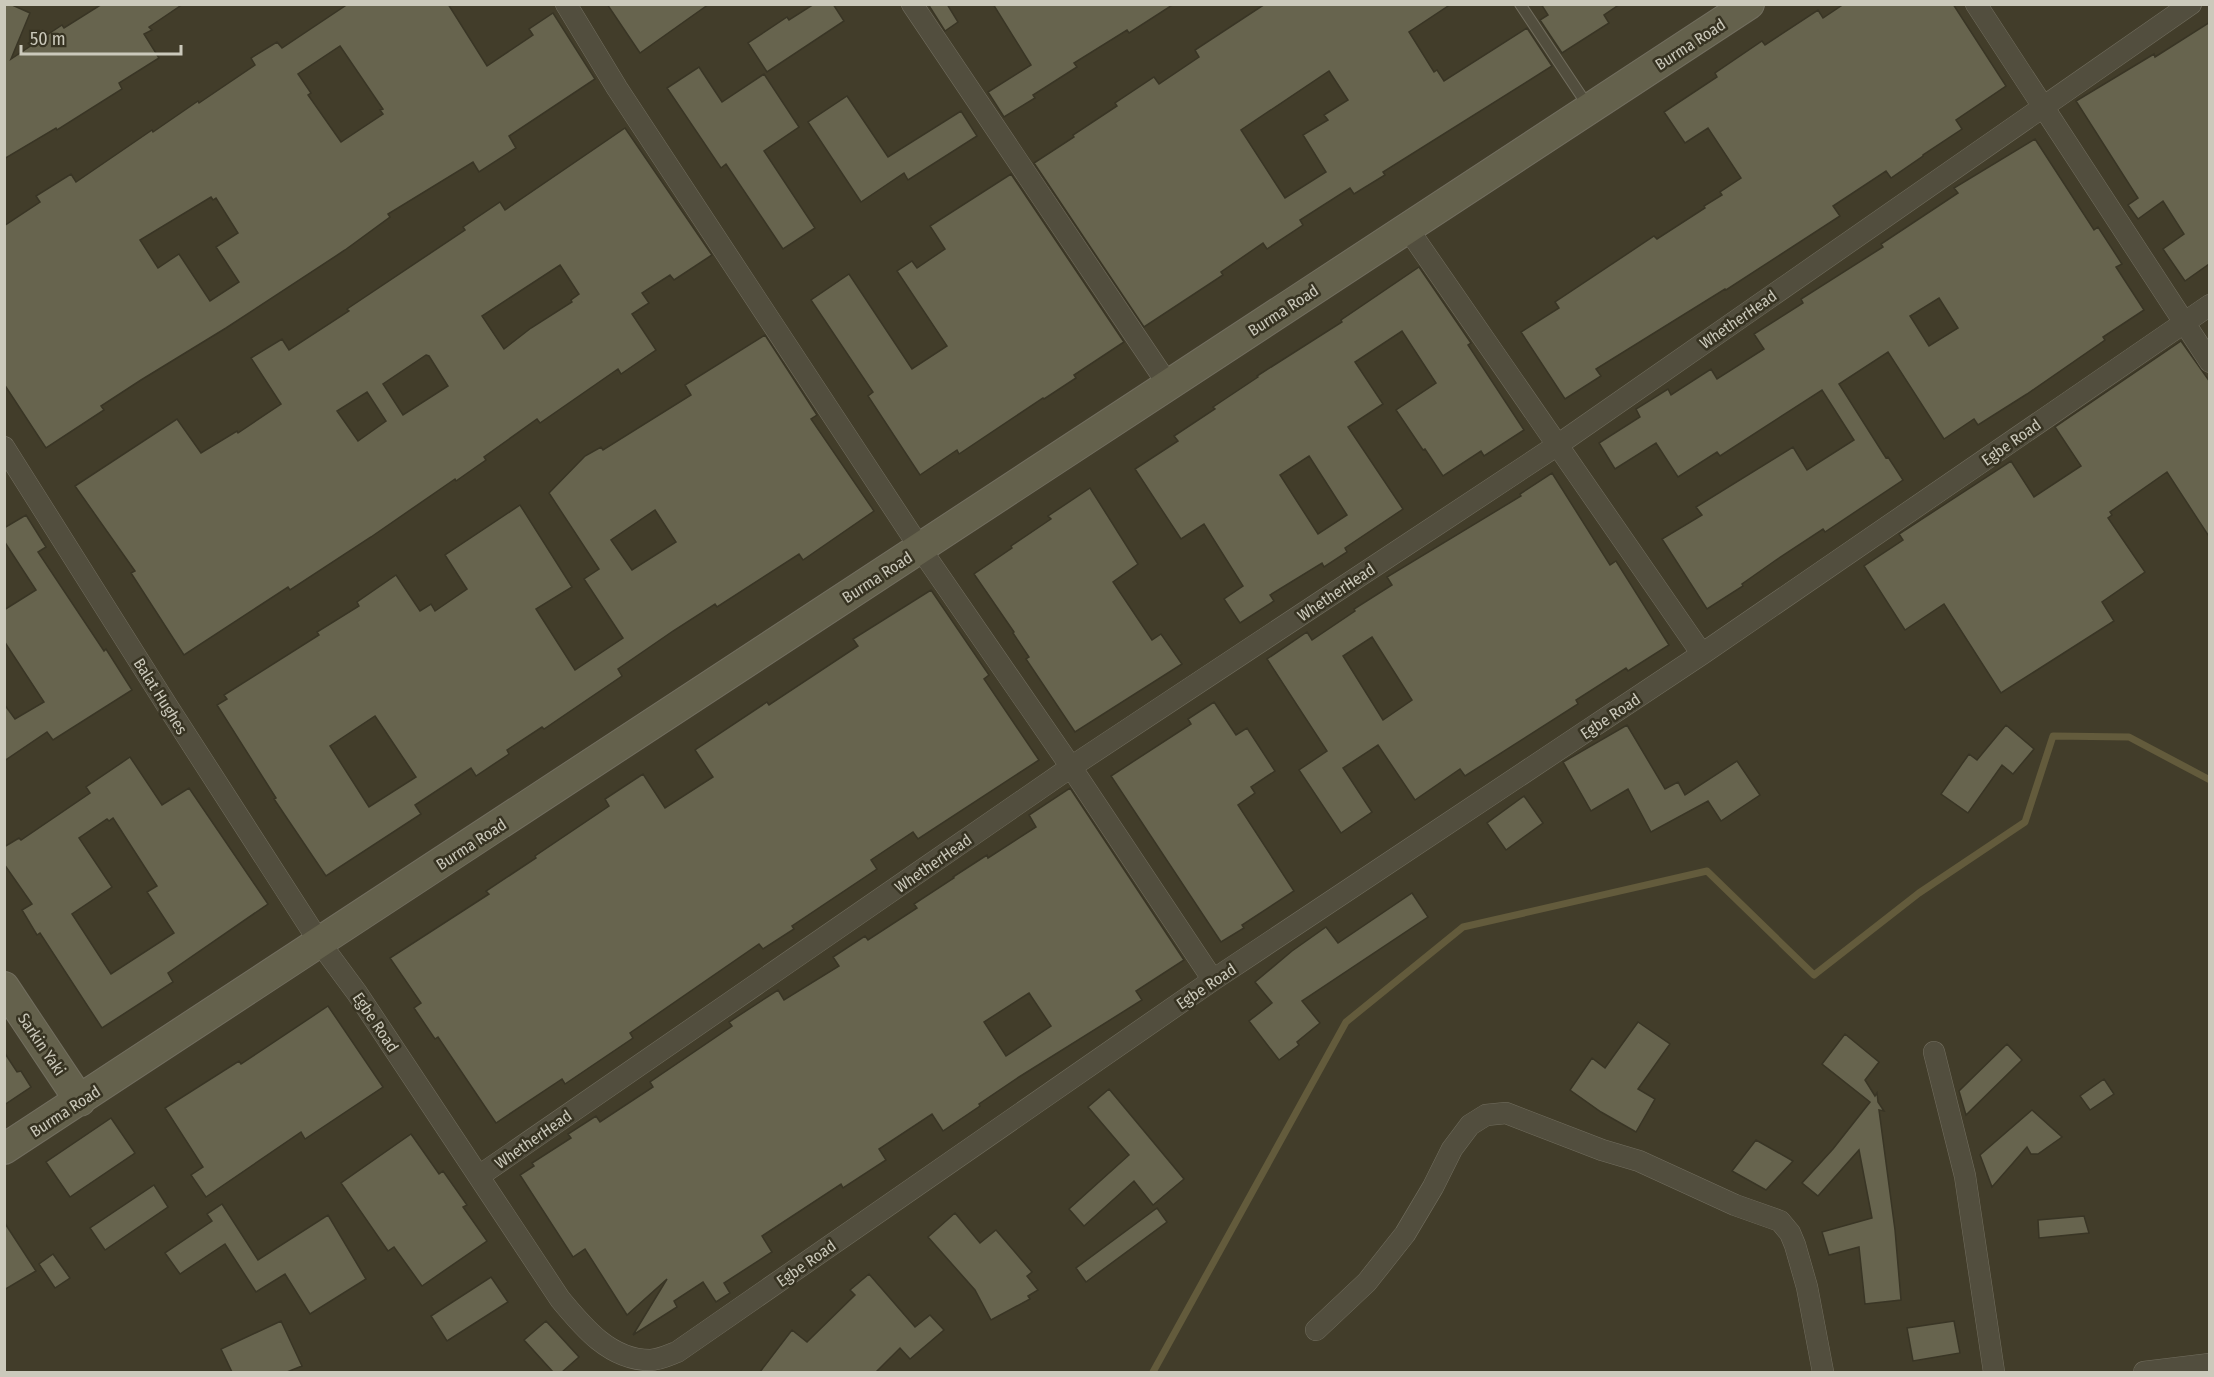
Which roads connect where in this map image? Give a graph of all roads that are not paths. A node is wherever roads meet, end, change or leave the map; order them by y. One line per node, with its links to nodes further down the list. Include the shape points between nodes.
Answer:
1 (566, 4): 16 (street, via 617,88)
2 (912, 4): 13 (street)
3 (1520, 4): 8 (lane)
4 (1749, 4): 8 (street, Burma Road)
5 (1976, 4): 7 (street)
6 (2191, 4): 7 (street, WhetherHead)
7 (2043, 106): 11 (street); 14 (street, WhetherHead)
8 (1590, 109): 9 (street, Burma Road)
9 (1408, 229): 13 (street, Burma Road); 14 (street)
10 (2210, 305): 11 (street, Egbe Road)
11 (2185, 322): 12 (street); 17 (street, Egbe Road)
12 (2210, 362)
13 (1169, 386): 16 (street, Burma Road)
14 (1559, 444): 17 (street); 18 (street, WhetherHead)
15 (4, 447): 19 (street, Balat Hughes)
16 (920, 548): 18 (street); 19 (street, Burma Road)
17 (1702, 654): 20 (street, Egbe Road)
18 (1071, 767): 20 (street); 25 (street, WhetherHead)
19 (320, 943): 23 (street, Burma Road); 25 (street, Egbe Road)
20 (1213, 980): 25 (street, Egbe Road, via 677,1352 651,1360 608,1347 586,1330 560,1299)
21 (4, 987): 23 (street, Sarkin Yaki)
22 (1934, 1052): 29 (street, via 1965,1176)
23 (80, 1101): 24 (street, Burma Road)
24 (4, 1149)
25 (479, 1176)
26 (1316, 1330): 28 (street, via 1367,1282 1405,1234 1452,1149 1470,1125 1486,1115 1506,1113 1639,1161 1780,1221 1795,1245 1807,1287)
27 (2210, 1364): 30 (street)
28 (1823, 1372)
29 (1994, 1372)
30 (2144, 1372)

